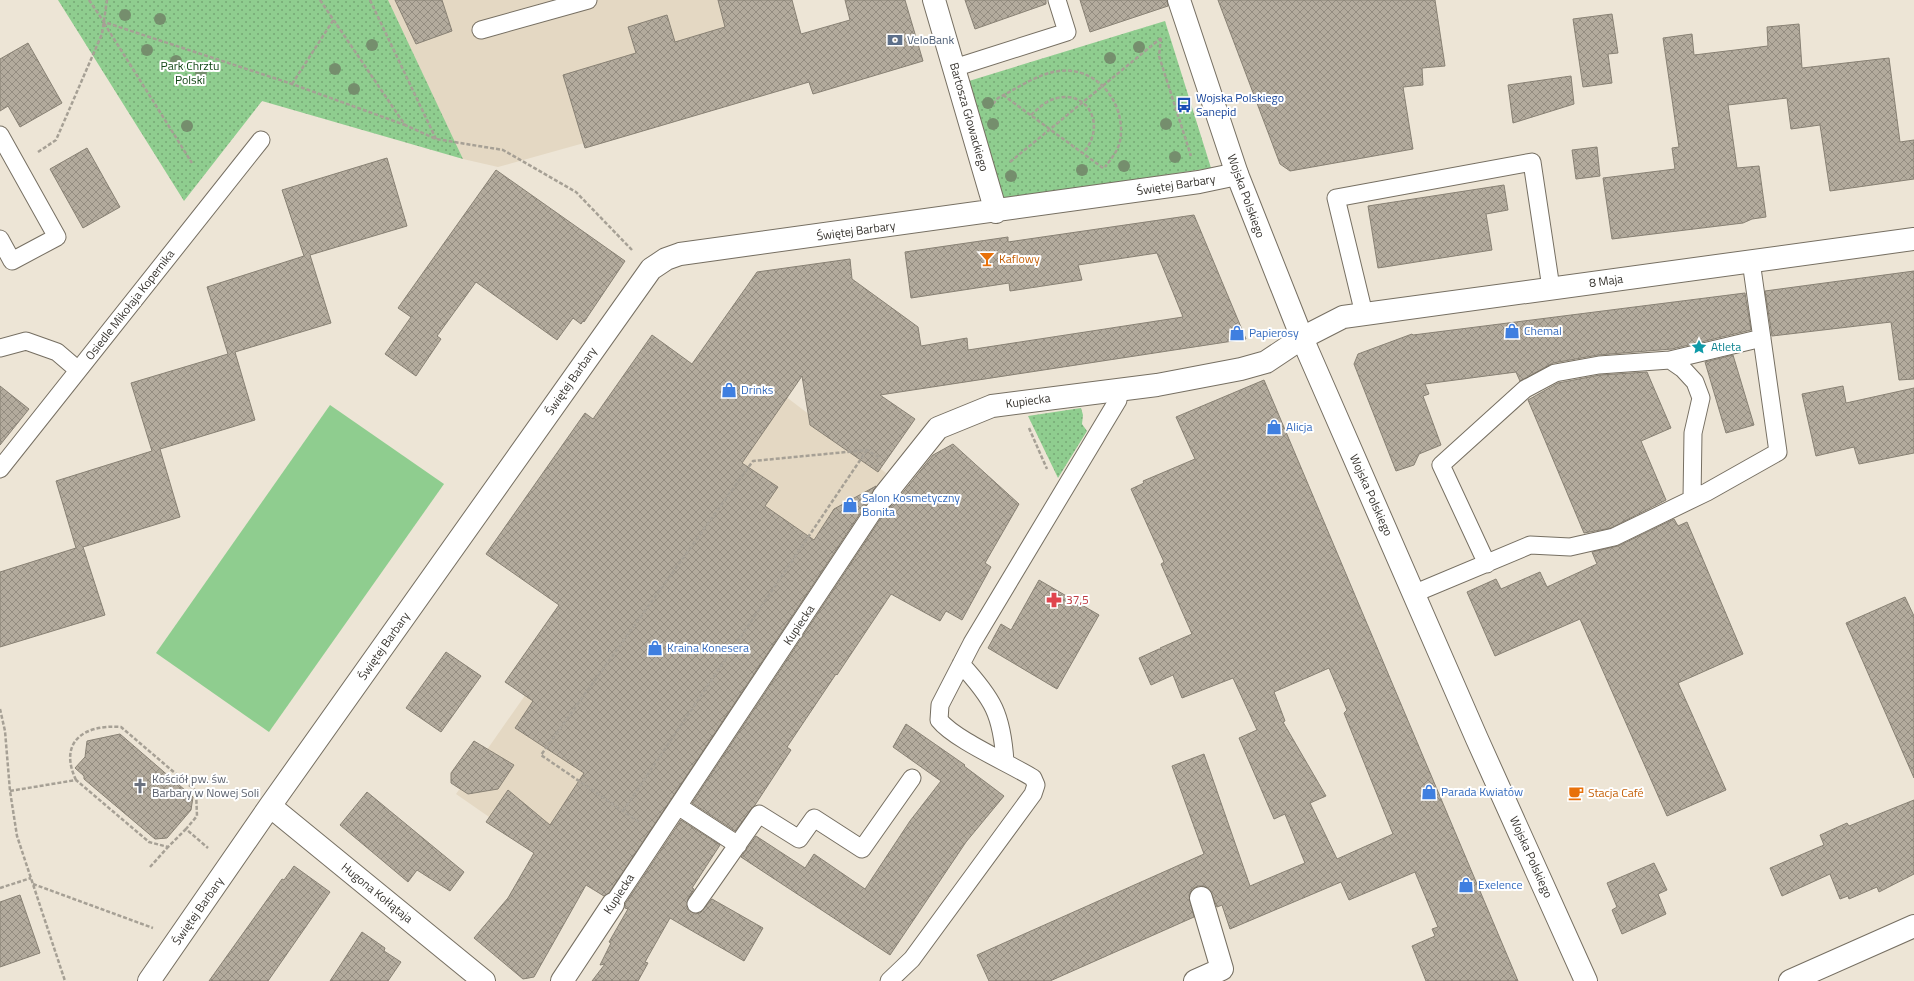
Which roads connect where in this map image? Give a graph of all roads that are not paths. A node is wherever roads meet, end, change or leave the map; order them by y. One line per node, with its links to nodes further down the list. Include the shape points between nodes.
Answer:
1 (588, 0): 5 (lane)
2 (934, 0): 6 (street, Bartosza Głowackiego)
3 (1057, 0): 6 (lane, via 1067,32)
4 (1179, 0): 9 (street, Wojska Polskiego)
5 (482, 30)
6 (954, 68): 10 (street, Bartosza Głowackiego)
7 (0, 135): 11 (lane, via 58,237 12,261)
8 (261, 140): 20 (lane, Osiedle Mikołaja Kopernika)
9 (1237, 174): 10 (street, Świętej Barbary); 16 (street, Wojska Polskiego)
10 (996, 212): 30 (street, Świętej Barbary, via 680,254 651,269)
11 (0, 239)
12 (1914, 239): 13 (street, 8 Maja)
13 (1751, 261): 14 (street, 8 Maja); 17 (lane)
14 (1551, 288): 15 (street, 8 Maja); 15 (lane, via 1532,162 1336,198)
15 (1364, 314): 16 (street, 8 Maja, via 1344,317)
16 (1302, 338): 21 (street, Kupiecka, via 1266,362 1241,369); 26 (street, Wojska Polskiego)
17 (1762, 338): 19 (lane); 24 (lane, via 1778,452)
18 (0, 348): 20 (lane, via 26,341 56,352)
19 (1670, 360): 24 (lane, via 1695,382 1700,398 1693,433); 25 (lane, via 1599,365 1555,373 1525,389 1442,465)
20 (78, 370): 22 (lane, Osiedle Mikołaja Kopernika)
21 (1119, 388): 23 (street, Kupiecka, via 992,406 938,428); 27 (lane, via 1118,400)
22 (0, 469)
23 (883, 497): 31 (lane, Kupiecka)
24 (1692, 499): 25 (lane, via 1614,537 1570,547 1530,545)
25 (1487, 564): 26 (lane)
26 (1413, 594): 42 (street, Wojska Polskiego)
27 (961, 664): 28 (lane, via 986,691 996,711 1002,728); 28 (lane, via 940,705 939,720 968,742)
28 (1005, 762): 40 (lane, via 1033,778 1036,785 1033,794 912,959)
29 (912, 778): 32 (lane, via 862,849 814,818 799,839 759,814)
30 (270, 806): 37 (street, Świętej Barbary); 38 (street, Hugona Kołłątaja)
31 (678, 806): 32 (lane); 34 (lane, Kupiecka)
32 (738, 845): 35 (lane)
33 (1201, 898): 41 (street, via 1222,969)
34 (613, 904): 39 (street, Kupiecka)
35 (696, 904)
36 (1914, 926): 43 (street)
37 (149, 981)
38 (484, 981)
39 (562, 981)
40 (889, 981)
41 (1195, 981)
42 (1586, 981)
43 (1790, 981)

